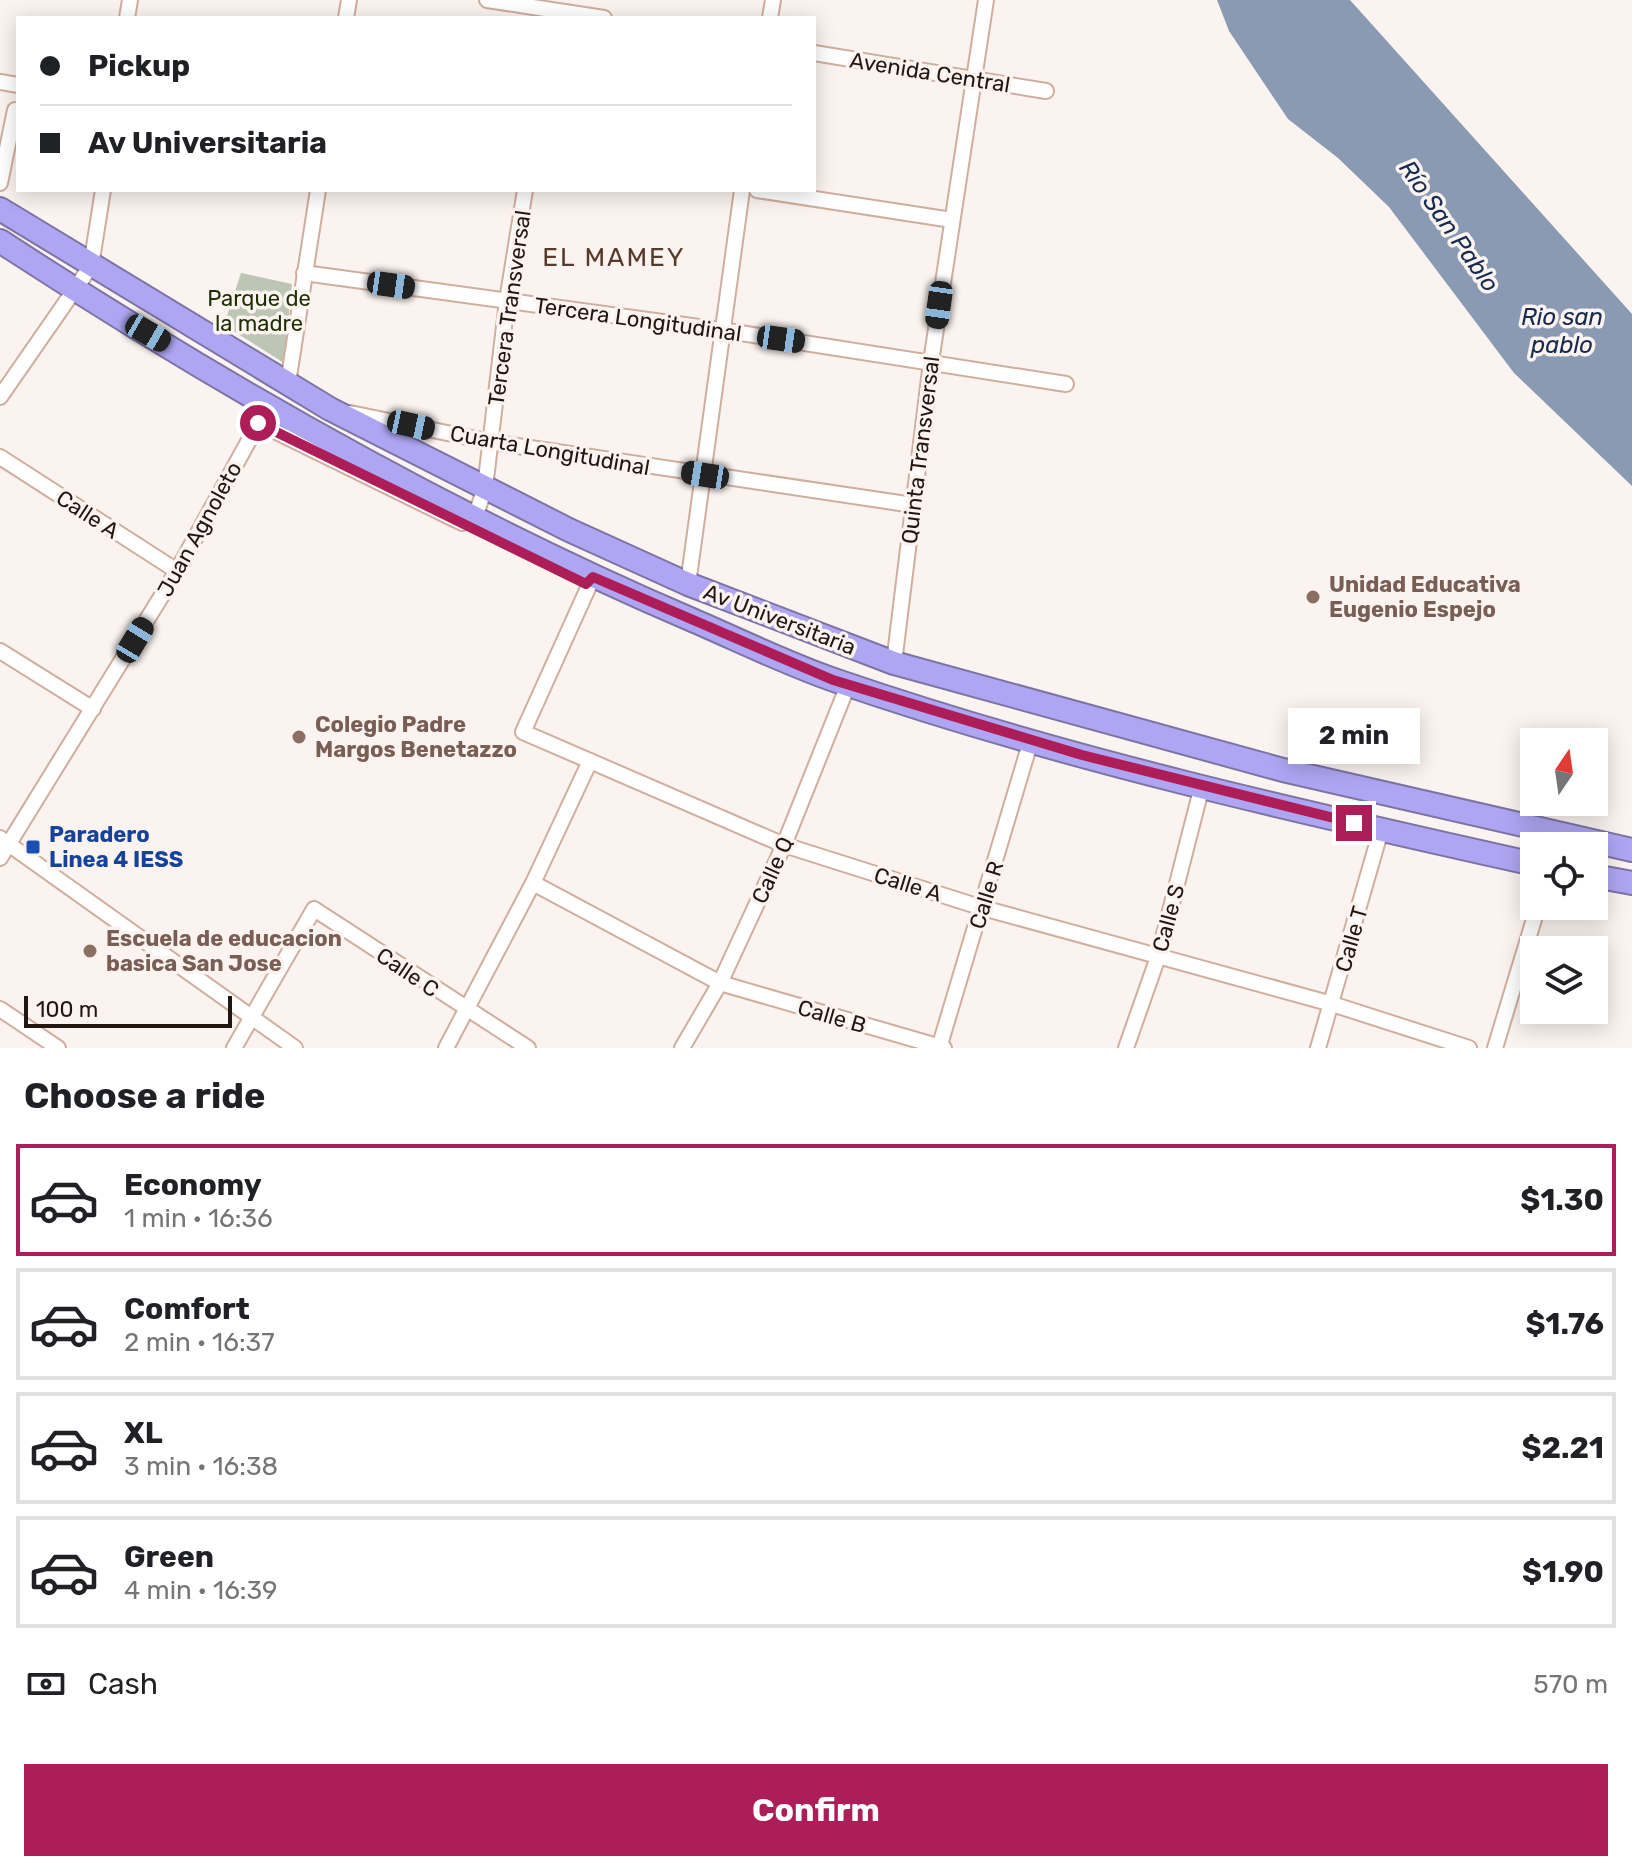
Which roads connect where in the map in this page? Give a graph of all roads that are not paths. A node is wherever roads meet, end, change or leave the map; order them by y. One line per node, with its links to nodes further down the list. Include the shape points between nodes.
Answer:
1 (487, 0): 3 (street)
2 (986, 0): 6 (street, Quinta Transversal)
3 (555, 9): 4 (street)
4 (593, 16)
5 (816, 53): 6 (street, Avenida Central)
6 (974, 80): 7 (street, Avenida Central); 16 (street, Quinta Transversal)
7 (1046, 91)
8 (15, 110): 9 (street)
9 (0, 183)
10 (103, 192): 18 (street)
11 (318, 192): 19 (street)
12 (525, 192): 21 (street, Tercera Transversal)
13 (742, 192): 22 (street)
14 (770, 192): 16 (street)
15 (0, 209): 18 (highway, Av Universitaria)
16 (952, 220): 23 (street, Quinta Transversal)
17 (0, 241): 20 (highway, Av Universitaria)
18 (91, 266): 20 (street); 24 (highway, Av Universitaria)
19 (304, 273): 21 (street, Tercera Longitudinal); 24 (street)
20 (75, 290): 26 (street); 28 (highway, Av Universitaria)
21 (507, 301): 22 (street, Tercera Longitudinal); 29 (street, Tercera Transversal)
22 (721, 330): 23 (street, Tercera Longitudinal); 31 (street)
23 (931, 362): 25 (street, Tercera Longitudinal); 33 (street, Quinta Transversal)
24 (288, 383): 27 (highway, Av Universitaria)
25 (1066, 384)
26 (0, 397)
27 (330, 409): 29 (street, Cuarta Longitudinal); 32 (highway, Av Universitaria)
28 (263, 413): 34 (highway, Av Universitaria); 35 (street, Juan Agnoleto); 36 (street)
29 (491, 442): 31 (street, Cuarta Longitudinal); 32 (street, Tercera Transversal)
30 (0, 457): 35 (street, Calle A)
31 (705, 475): 33 (street, Cuarta Longitudinal); 37 (street)
32 (485, 488): 34 (street, Tercera Transversal); 37 (highway, Av Universitaria)
33 (913, 505): 39 (street, Quinta Transversal)
34 (474, 520): 36 (highway, Av Universitaria)
35 (177, 571): 41 (street, Juan Agnoleto)
36 (590, 581): 40 (highway, Av Universitaria); 43 (street, Calle A, via 523,732)
37 (688, 584): 39 (highway, Av Universitaria)
38 (0, 651): 41 (street)
39 (894, 663): 44 (highway, Av Universitaria)
40 (848, 685): 42 (highway, Av Universitaria); 49 (street, Calle Q)
41 (93, 709): 48 (street, Juan Agnoleto)
42 (1031, 740): 45 (highway, Av Universitaria); 56 (street, Calle R)
43 (590, 761): 49 (street, Calle A); 54 (street)
44 (1283, 770): 46 (highway); 50 (highway, Av Universitaria)
45 (1202, 786): 46 (highway, Av Universitaria); 58 (street, Calle S)
46 (1275, 805): 47 (highway, Av Universitaria)
47 (1381, 830): 52 (highway, Av Universitaria); 60 (street, Calle T)
48 (4, 841): 51 (street, Juan Agnoleto); 63 (street)
49 (784, 845): 56 (street, Calle A); 59 (street, Calle Q)
50 (1632, 850)
51 (0, 858)
52 (1520, 861)
53 (1608, 879): 55 (highway)
54 (533, 883): 59 (street, Calle B); 62 (street)
55 (1632, 883)
56 (983, 908): 58 (street, Calle A); 70 (street, Calle R)
57 (1534, 920): 74 (street)
58 (1159, 954): 60 (street, Calle A); 71 (street, Calle S)
59 (720, 983): 69 (street, Calle Q); 70 (street, Calle B)
60 (1332, 1004): 72 (street, Calle T); 73 (street, Calle A)
61 (0, 1009): 64 (street)
62 (465, 1010): 63 (street, Calle C, via 314,909); 67 (street); 68 (street, Calle C)
63 (253, 1017): 65 (street); 66 (street)
64 (58, 1048)
65 (234, 1048)
66 (295, 1048)
67 (446, 1048)
68 (528, 1048)
69 (682, 1048)
70 (941, 1048)
71 (1126, 1048)
72 (1318, 1048)
73 (1469, 1048)
74 (1495, 1048)

